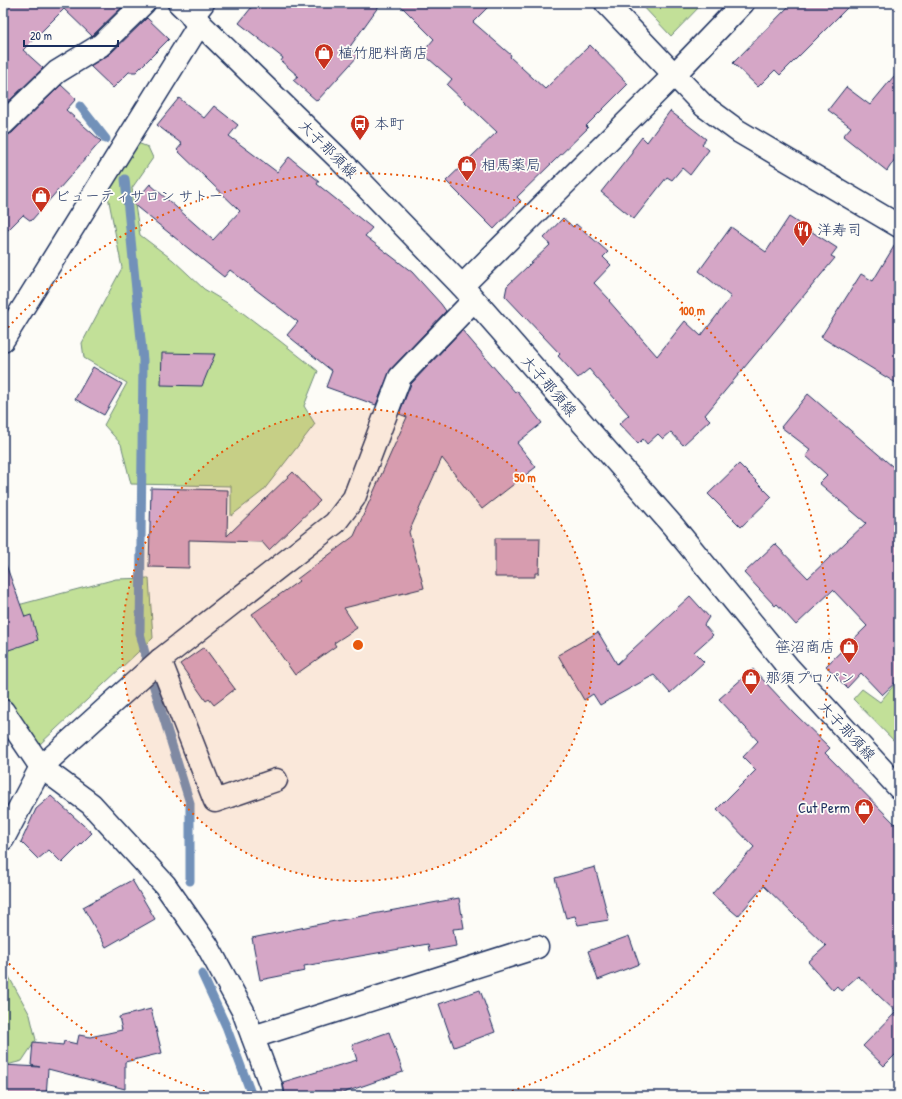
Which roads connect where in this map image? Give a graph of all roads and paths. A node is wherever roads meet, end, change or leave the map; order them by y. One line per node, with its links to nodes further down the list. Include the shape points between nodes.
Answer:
1 (144, 3): 6 (street, via 101,45 57,72)
2 (606, 3): 5 (street)
3 (743, 3): 5 (street)
4 (193, 12): 8 (street, 大子那須線, via 342,161); 9 (street)
5 (674, 75): 7 (street, via 704,106 738,131); 8 (street)
6 (3, 124)
7 (899, 226)
8 (468, 293): 10 (street, via 400,377 354,498 335,523); 14 (street, 大子那須線, via 673,526 788,667)
9 (3, 340)
10 (160, 660): 12 (street); 13 (street, via 215,801)
11 (3, 711): 12 (street)
12 (41, 767): 15 (street); 17 (street, via 90,804 165,885 207,944 243,1011)
13 (276, 780)
14 (899, 788)
15 (3, 839)
16 (537, 947): 17 (street)
17 (253, 1037): 18 (street)
18 (273, 1096)

